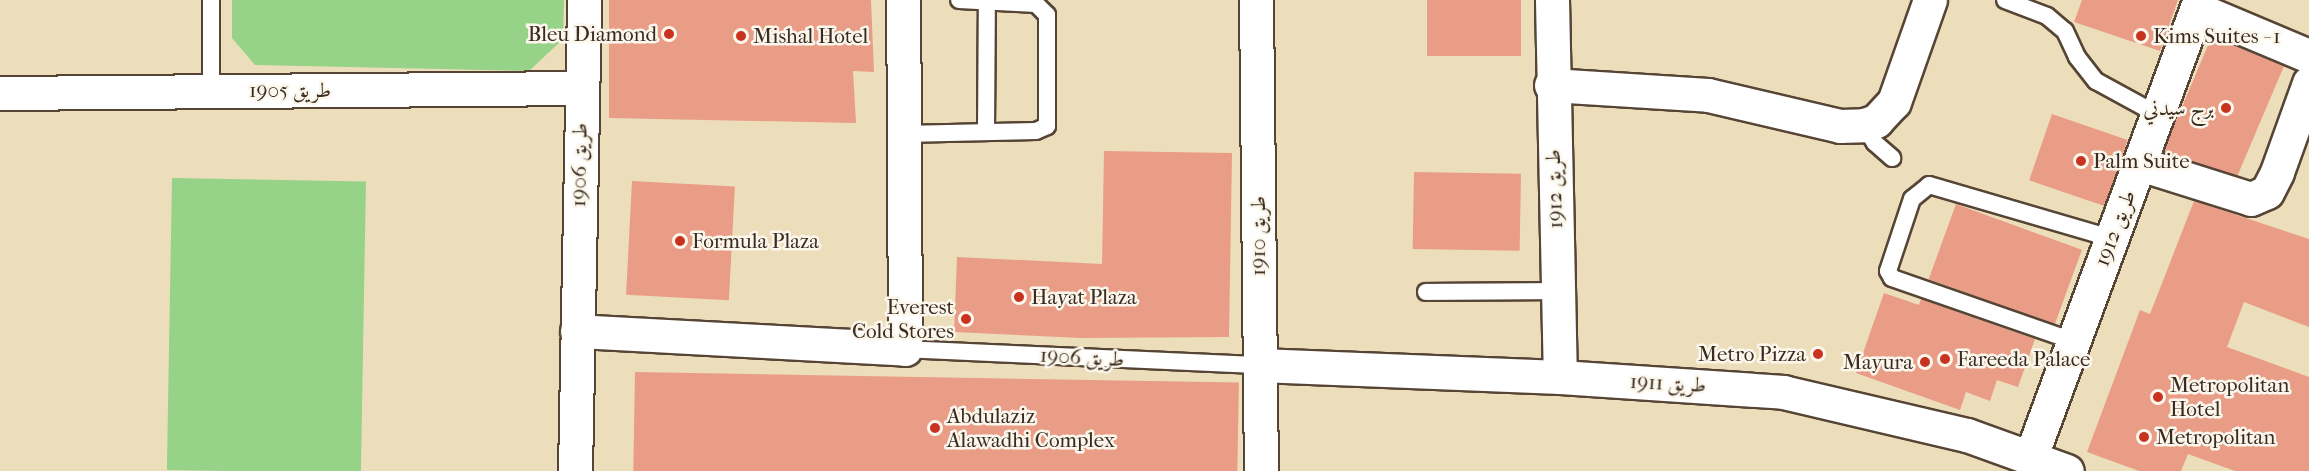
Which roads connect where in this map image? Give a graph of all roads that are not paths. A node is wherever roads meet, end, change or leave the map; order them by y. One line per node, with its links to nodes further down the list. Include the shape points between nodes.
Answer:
1 (211, 0): 15 (lane)
2 (584, 0): 14 (street, طريق 1906)
3 (903, 0): 20 (street)
4 (959, 0): 9 (lane)
5 (1256, 0): 29 (street, طريق 1910)
6 (1552, 0): 13 (street, طريق 1912)
7 (1930, 0): 18 (street, via 1894,102 1876,121)
8 (2004, 0): 17 (lane, via 2047,16 2065,32 2077,57 2096,81)
9 (987, 2): 19 (lane); 19 (lane, via 1036,4 1047,15 1047,126 1036,131)
10 (2198, 5): 11 (street); 17 (street, طريق 1912)
11 (2309, 56)
12 (2309, 83): 22 (street, via 2267,192 2252,199)
13 (1551, 85): 18 (street, via 1700,94 1840,126); 24 (street, طريق 1912)
14 (580, 88): 15 (street, طريق 1905); 26 (street, طريق 1906)
15 (211, 91): 16 (street, طريق 1905)
16 (0, 93)
17 (2158, 115): 22 (street, طريق 1912)
18 (1864, 125): 21 (lane, via 1875,143)
19 (986, 131): 20 (lane)
20 (904, 134): 28 (street)
21 (1892, 158)
22 (2140, 164): 23 (street, طريق 1912)
23 (2110, 238): 27 (street, طريق 1912); 27 (lane, via 1929,185 1912,199 1888,272 1892,278)
24 (1558, 291): 25 (lane); 30 (street, طريق 1912)
25 (1426, 292)
26 (577, 331): 28 (street, طريق 1906); 32 (street, طريق 1906)
27 (2073, 341): 31 (street, طريق 1912)
28 (905, 349): 29 (lane, طريق 1906)
29 (1259, 365): 30 (street, طريق 1911); 33 (street, طريق 1910)
30 (1560, 377): 31 (street, طريق 1911, via 1783,392 1905,418)
31 (2031, 456): 34 (street, طريق 1911)
32 (575, 471)
33 (1261, 471)
34 (2067, 471)

